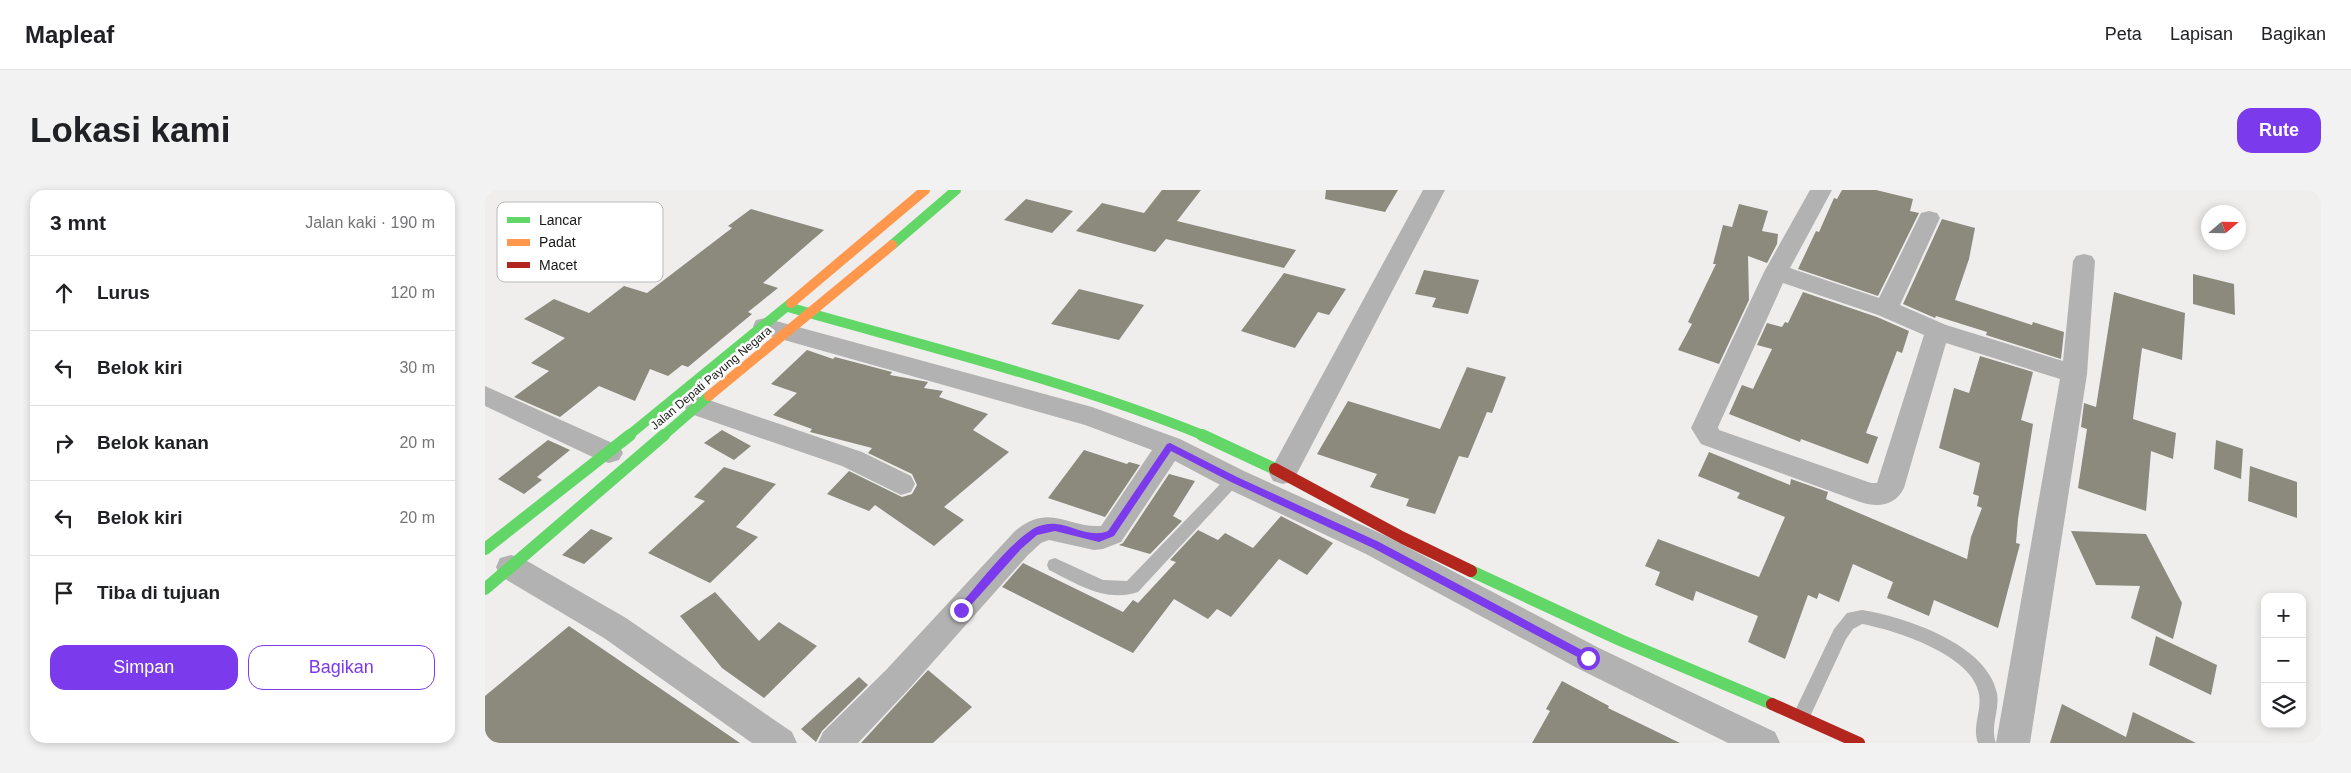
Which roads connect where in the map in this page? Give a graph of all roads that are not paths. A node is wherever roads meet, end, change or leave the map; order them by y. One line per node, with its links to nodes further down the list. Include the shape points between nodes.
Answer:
1 (925, 190): 10 (main road, Jalan Depati Payung Negara)
2 (956, 190): 9 (main road, Jalan Depati Payung Negara)
3 (1821, 190): 7 (street)
4 (1426, 192): 17 (street)
5 (1929, 218): 8 (street)
6 (2084, 261): 12 (street)
7 (1776, 272): 8 (street); 11 (street, via 1704,428 1710,437 1870,494 1882,494 1890,488)
8 (1886, 309): 11 (street)
9 (810, 314): 10 (main road, Jalan Depati Payung Negara); 10 (main road); 17 (main road, via 1133,408 1239,450)
10 (780, 322): 14 (main road, Jalan Depati Payung Negara); 15 (street, via 1092,417); 16 (main road, Jalan Depati Payung Negara)
11 (1937, 330): 12 (street)
12 (2074, 374): 30 (street)
13 (485, 395): 16 (street)
14 (697, 406): 19 (street, via 853,459); 22 (main road, Jalan Depati Payung Negara)
15 (1170, 446): 18 (street); 27 (street, via 1111,534 1099,538 1055,527 1034,532)
16 (609, 453): 20 (main road, Jalan Depati Payung Negara)
17 (1283, 473): 24 (main road, via 1430,552 1587,625)
18 (1234, 480): 21 (lane, via 1132,587 1119,591 1105,588); 25 (street, via 1376,545)
19 (901, 484)
20 (485, 549)
21 (1055, 565)
22 (511, 567): 23 (main road, Jalan Depati Payung Negara); 26 (street, via 615,628)
23 (485, 589)
24 (1802, 716): 28 (main road); 29 (lane, via 1847,623 1853,618 1871,617 1920,635 1965,658 1985,684 1990,702 1984,732)
25 (1745, 739)
26 (780, 743)
27 (835, 743)
28 (1859, 743)
29 (1987, 743)
30 (2013, 743)

